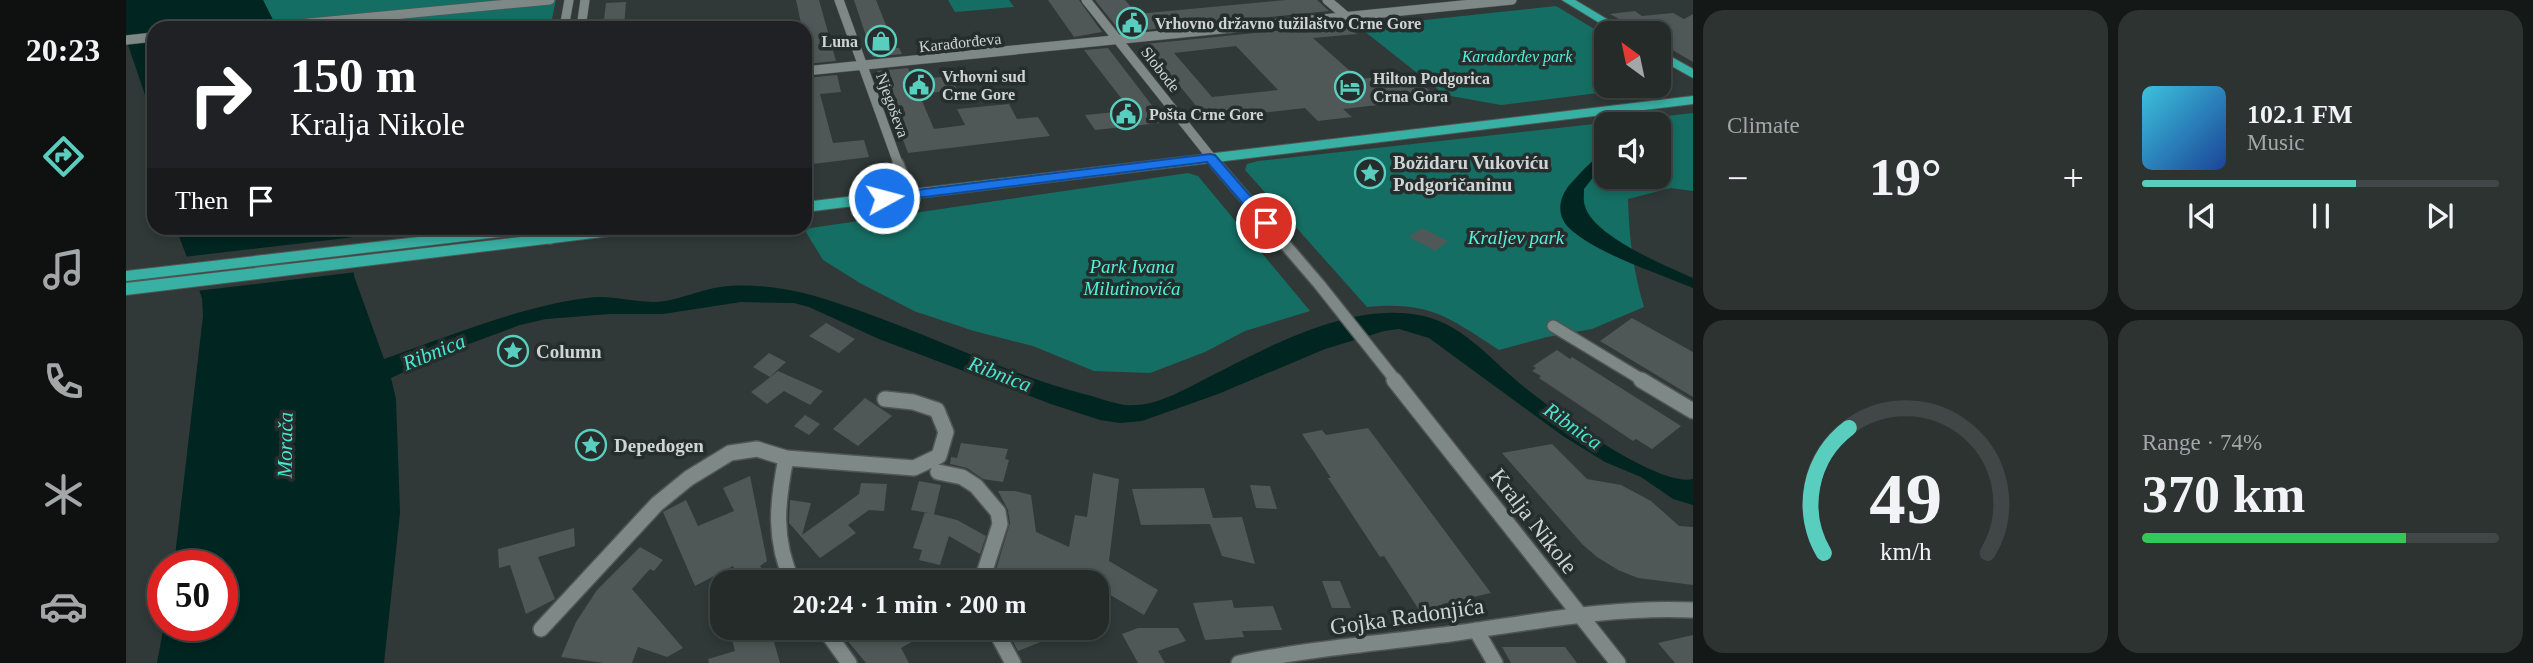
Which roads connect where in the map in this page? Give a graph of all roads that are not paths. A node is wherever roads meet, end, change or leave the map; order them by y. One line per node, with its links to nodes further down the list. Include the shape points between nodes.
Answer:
1 (550, 0): 10 (street)
2 (569, 0): 11 (street)
3 (585, 0): 12 (street)
4 (839, 0): 18 (street, Njegoševa)
5 (1086, 0): 16 (street, Slobode)
6 (1327, 0): 9 (street)
7 (1512, 0): 9 (street)
8 (1567, 0): 13 (main road)
9 (1347, 17): 16 (street)
10 (335, 21)
11 (565, 21)
12 (582, 21)
13 (1603, 21)
14 (147, 38): 15 (street)
15 (126, 40)
16 (1119, 40): 18 (street, Karađorđeva); 23 (street, Slobode)
17 (1671, 61): 20 (main road)
18 (863, 66): 19 (street, Karađorđeva); 24 (street, Njegoševa)
19 (812, 70)
20 (1693, 74)
21 (1693, 89): 23 (main road)
22 (1693, 100): 23 (main road)
23 (1206, 153): 24 (main road); 39 (street, Kralja Nikole, via 1319,284)
24 (907, 189): 25 (main road); 26 (main road)
25 (812, 195)
26 (812, 206)
27 (508, 235): 28 (main road)
28 (481, 240): 29 (main road); 30 (main road)
29 (126, 276)
30 (126, 289)
31 (1553, 326): 33 (street)
32 (885, 399): 34 (street, via 937,410 947,424 939,456 914,468)
33 (1693, 411)
34 (786, 458): 36 (street, via 776,507 776,535); 40 (street, via 743,449 689,478 657,504)
35 (937, 472): 37 (street, via 976,485 998,512 1000,524)
36 (785, 570)
37 (985, 570)
38 (1693, 610): 39 (street, Gojka Radonjića, via 1658,607)
39 (1580, 616): 41 (street, Gojka Radonjića); 48 (street, Kralja Nikole)
40 (541, 629)
41 (1476, 631): 46 (street, Gojka Radonjića); 47 (street)
42 (833, 640): 44 (street)
43 (1001, 640): 45 (street)
44 (849, 663)
45 (1013, 663)
46 (1239, 663)
47 (1495, 663)
48 (1618, 663)

